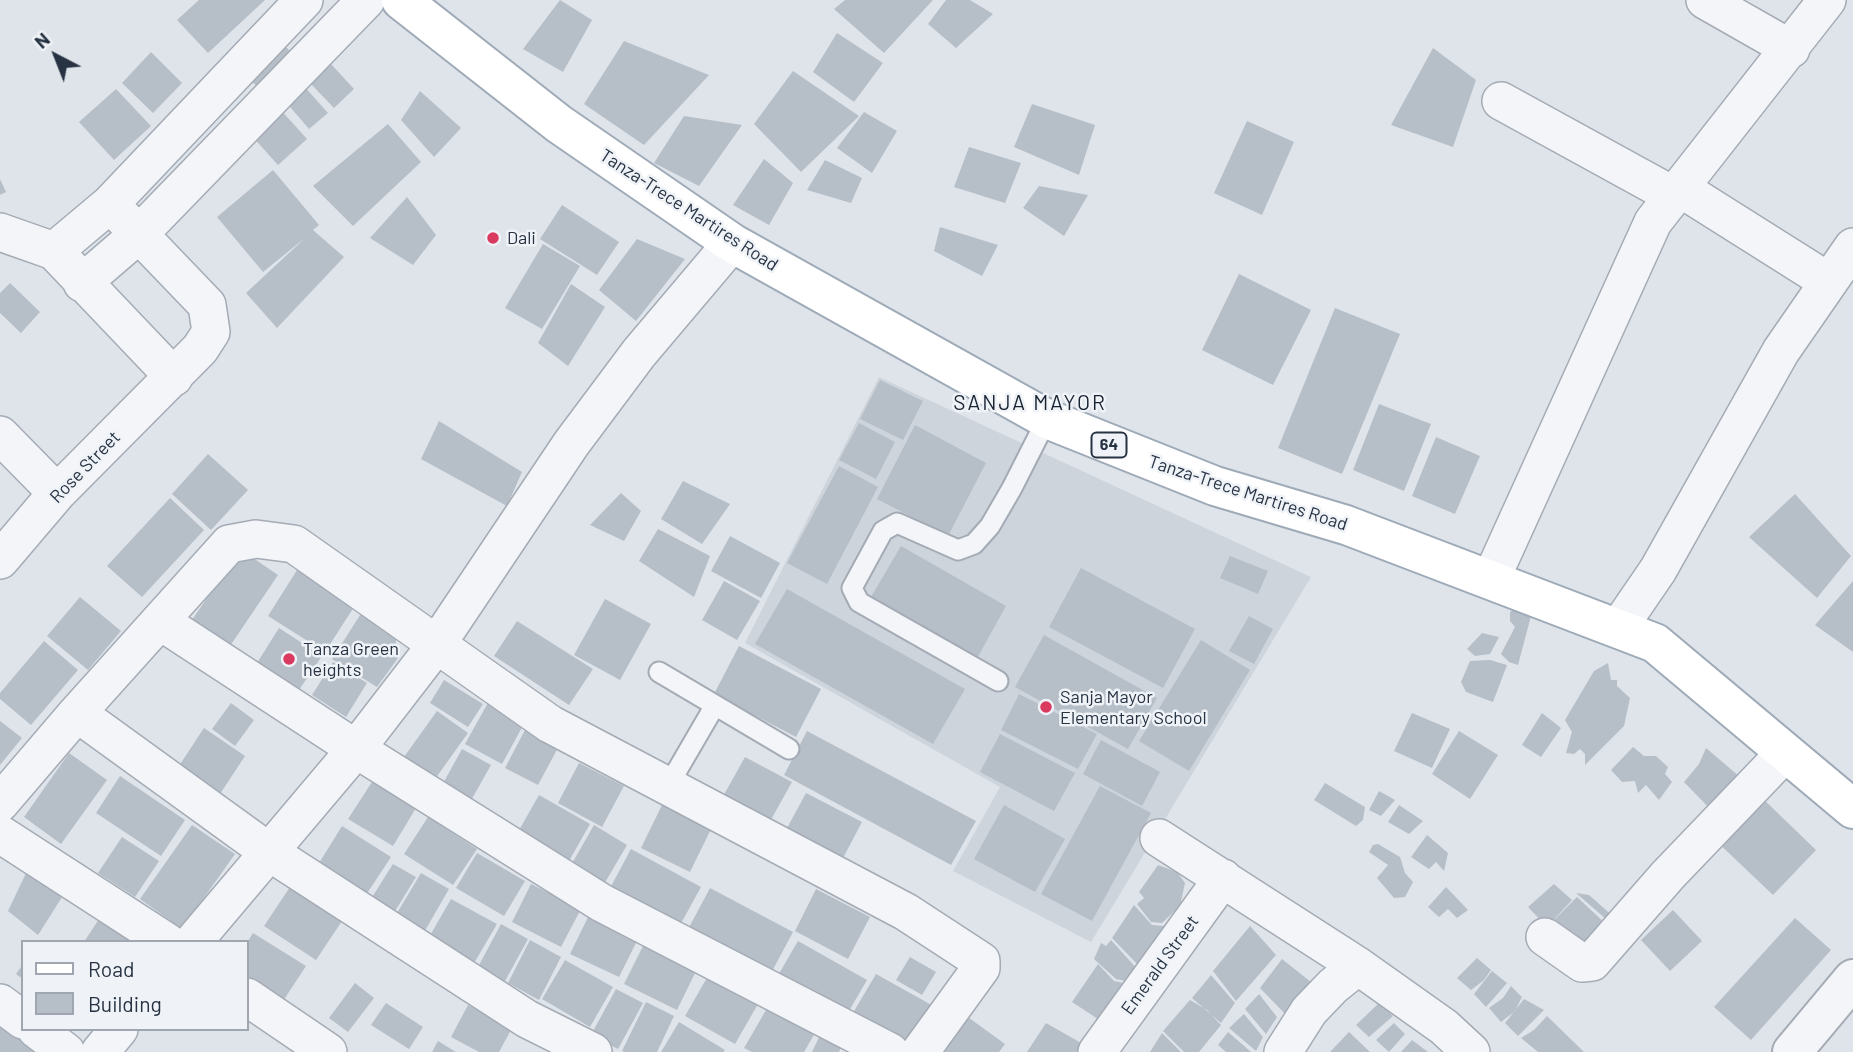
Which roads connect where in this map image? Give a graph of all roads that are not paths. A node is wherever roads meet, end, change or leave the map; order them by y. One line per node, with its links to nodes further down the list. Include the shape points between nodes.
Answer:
1 (304, 0): 9 (street)
2 (366, 0): 11 (street)
3 (401, 0): 12 (main road, Tanza-Trece Martires Road / 64, via 559,124)
4 (1705, 0): 6 (street)
5 (1827, 0): 6 (street)
6 (1791, 49): 8 (street)
7 (1501, 101): 8 (street)
8 (1677, 192): 16 (street); 22 (street, via 1653,222)
9 (110, 204): 11 (street, Rose Street); 14 (street)
10 (0, 232): 14 (street)
11 (139, 234): 15 (street); 17 (street, Rose Street, via 207,305 211,332)
12 (732, 243): 18 (main road, Tanza-Trece Martires Road / 64); 25 (street, via 571,444)
13 (1853, 247): 16 (street)
14 (54, 251): 15 (street)
15 (82, 282): 17 (street)
16 (1829, 282): 24 (street, via 1781,351 1658,570)
17 (174, 377): 20 (street, Rose Street)
18 (1047, 419): 22 (main road, Tanza-Trece Martires Road / 64, via 1215,486 1346,525); 27 (lane, via 990,526 974,544 958,550 897,523 883,531 852,588 859,602)
19 (0, 435): 20 (street)
20 (57, 493): 21 (street, Rose Street)
21 (0, 560)
22 (1491, 579): 24 (main road, Tanza-Trece Martires Road / 64)
23 (160, 621): 25 (street, via 229,544 256,539 294,544); 29 (street); 30 (street)
24 (1619, 627): 32 (main road, Tanza-Trece Martires Road / 64, via 1655,643)
25 (437, 644): 30 (street); 33 (street, via 550,724)
26 (659, 672): 28 (lane)
27 (998, 681)
28 (714, 707): 31 (lane); 33 (lane)
29 (77, 713): 34 (street); 38 (street)
30 (356, 749): 38 (street); 54 (street, via 602,903)
31 (789, 749)
32 (1785, 753): 35 (main road, Tanza-Trece Martires Road / 64); 40 (street, via 1668,874 1592,962 1582,963)
33 (668, 786): 55 (street, via 906,912 981,961 981,968)
34 (0, 803)
35 (1853, 810)
36 (0, 834): 41 (street)
37 (1159, 838): 39 (street)
38 (268, 852): 42 (street); 53 (street, via 527,1019)
39 (1223, 878): 43 (street); 56 (street, Emerald Street)
40 (1545, 937)
41 (164, 940)
42 (195, 940)
43 (1358, 966): 57 (street, via 1309,1011); 58 (street, via 1444,1027)
44 (1853, 979): 59 (street)
45 (248, 998): 50 (street)
46 (0, 1003): 47 (street)
47 (21, 1019)
48 (39, 1031): 51 (street)
49 (117, 1031): 52 (street)
50 (309, 1047)
51 (66, 1052)
52 (100, 1052)
53 (593, 1052)
54 (890, 1052)
55 (920, 1052)
56 (1097, 1052)
57 (1283, 1052)
58 (1471, 1052)
59 (1792, 1052)

